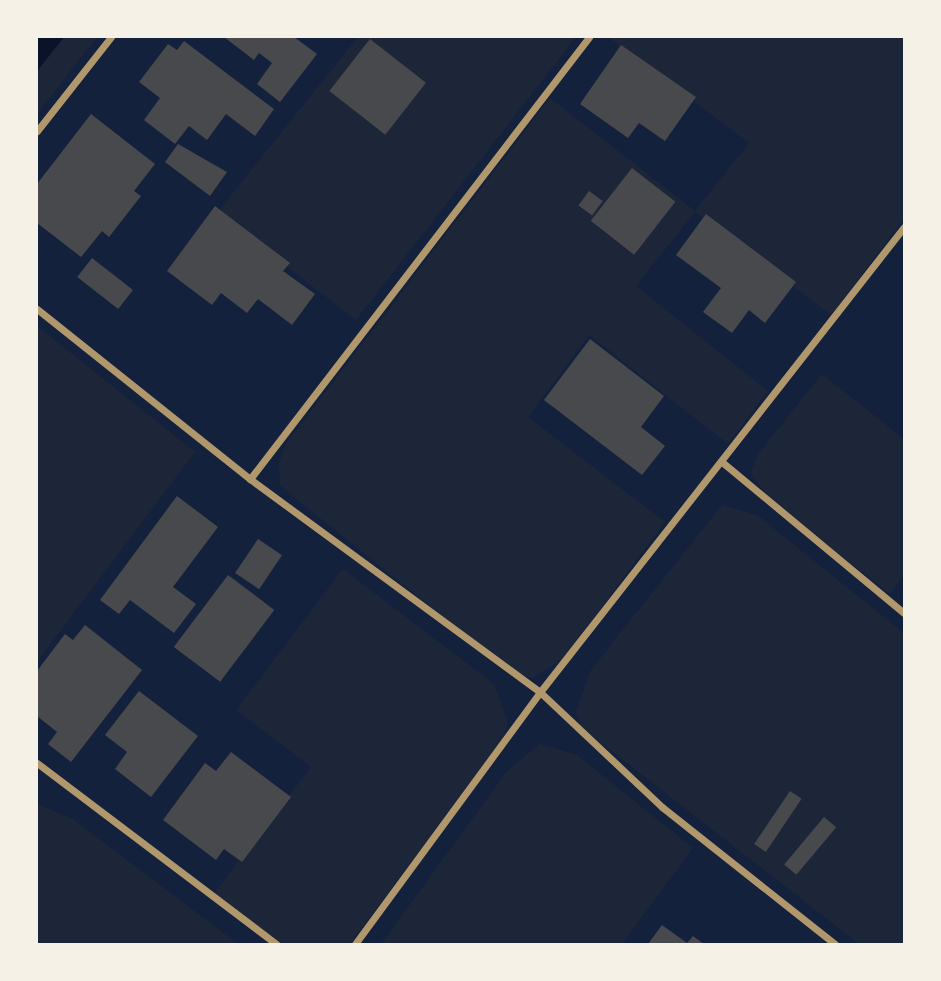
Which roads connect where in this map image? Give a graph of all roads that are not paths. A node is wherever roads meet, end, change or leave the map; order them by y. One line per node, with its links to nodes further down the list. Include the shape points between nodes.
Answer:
1 (111, 37): 3 (street)
2 (589, 37): 7 (street)
3 (37, 131)
4 (904, 227): 6 (street)
5 (37, 309): 7 (street)
6 (722, 462): 8 (street); 9 (street)
7 (250, 479): 9 (street)
8 (904, 613)
9 (540, 692): 12 (street); 13 (street, via 662,807)
10 (37, 763): 11 (street)
11 (276, 944)
12 (355, 944)
13 (835, 944)

